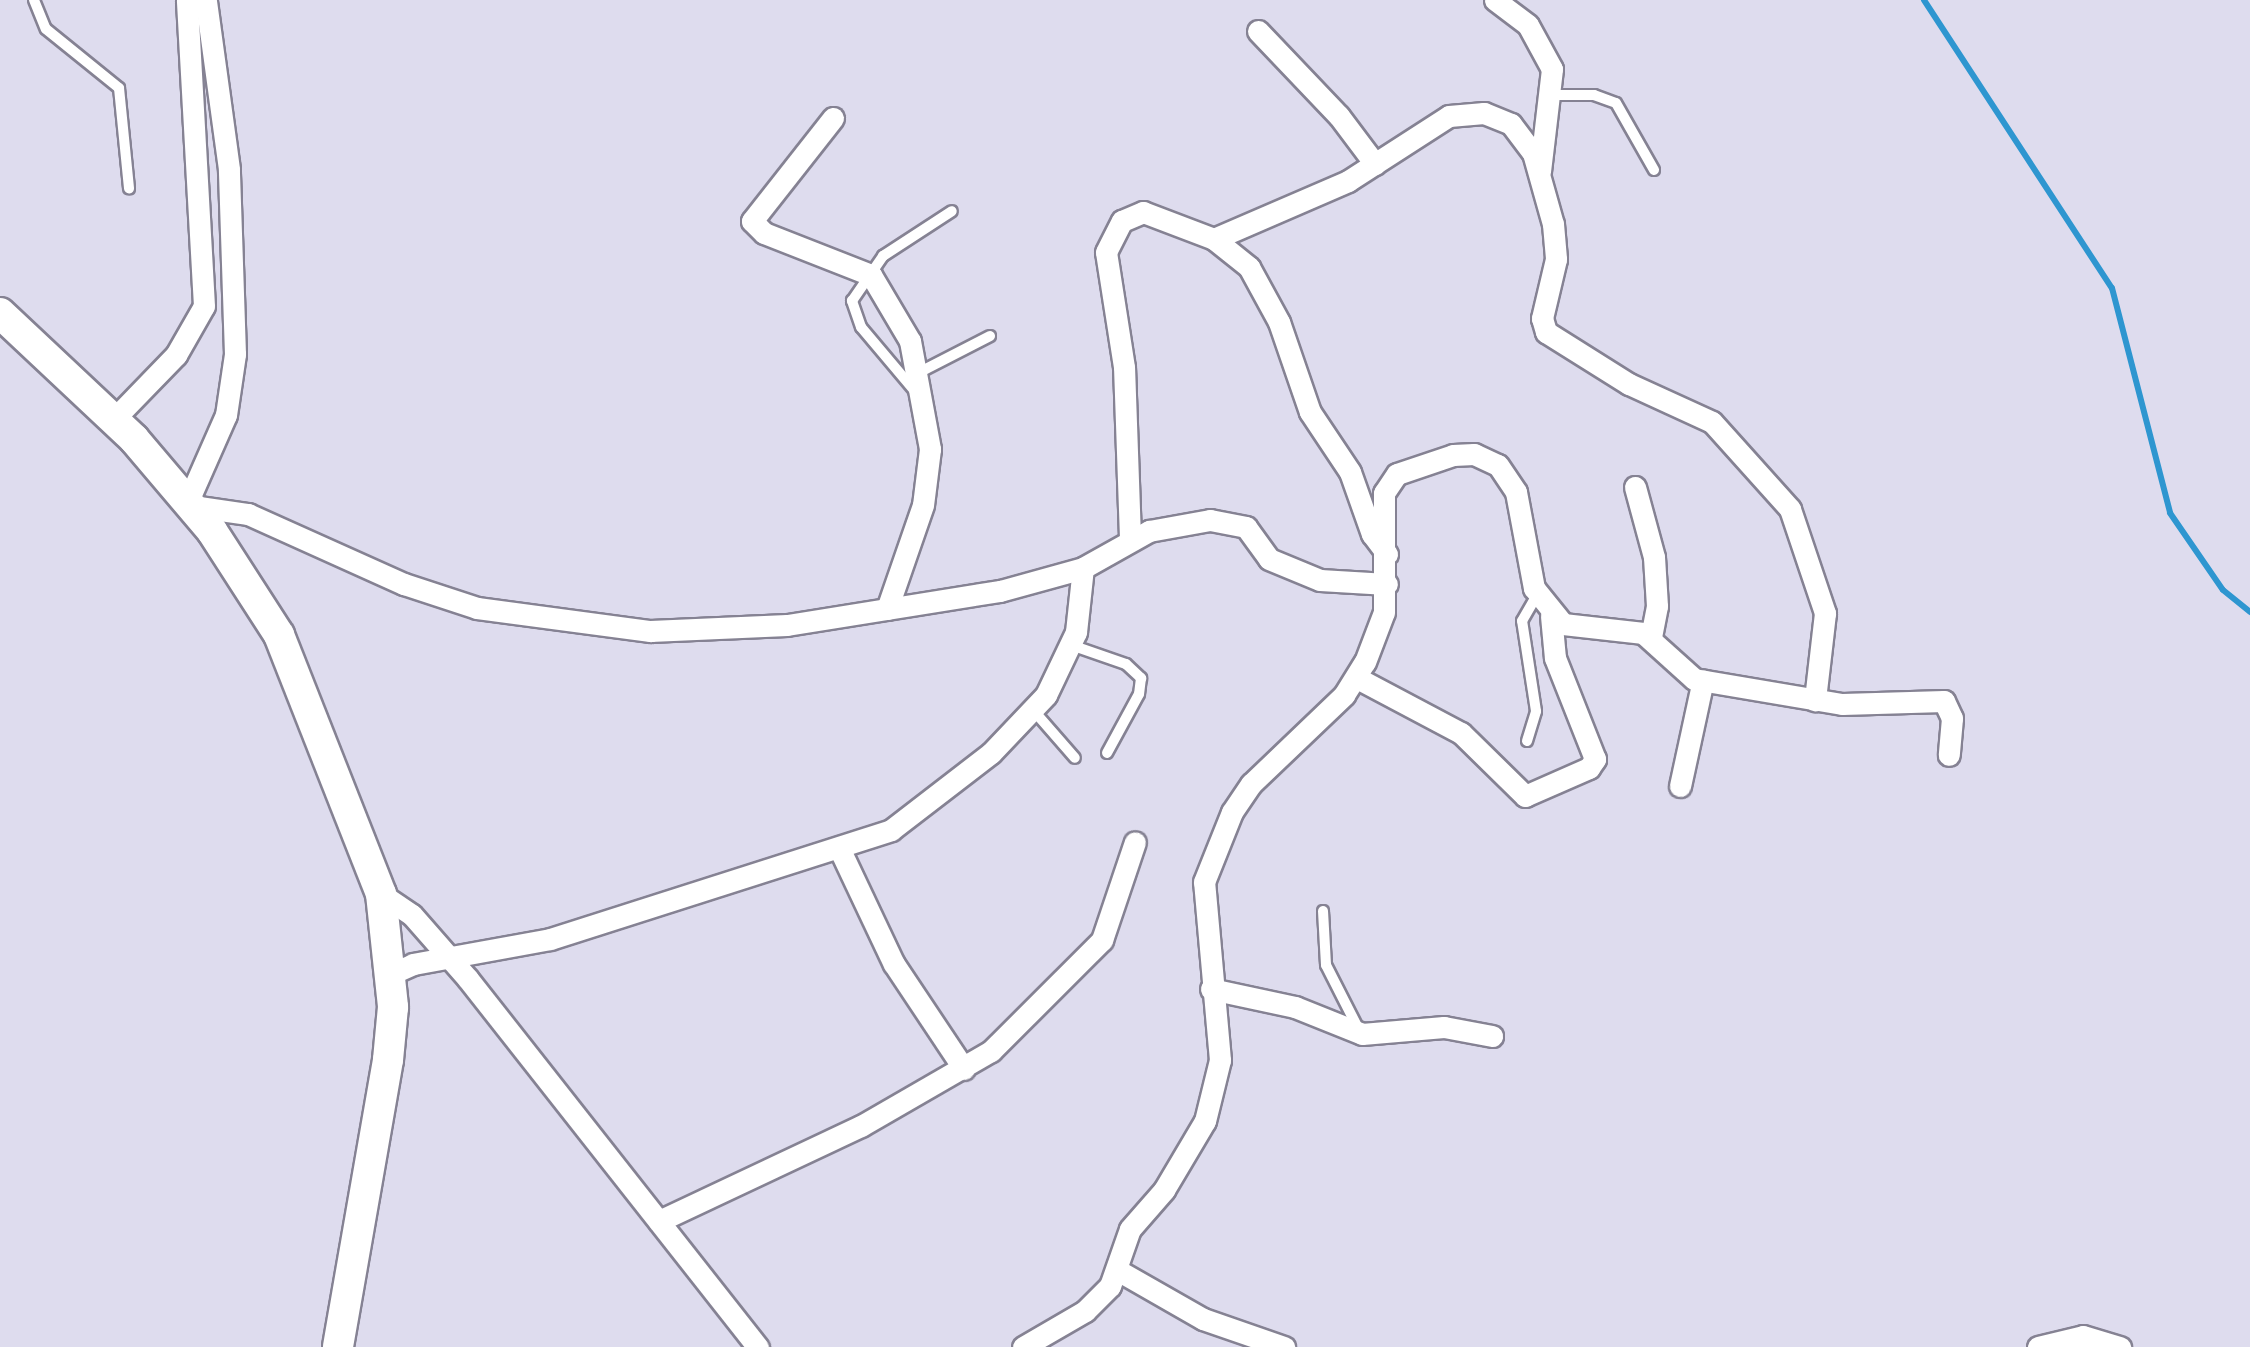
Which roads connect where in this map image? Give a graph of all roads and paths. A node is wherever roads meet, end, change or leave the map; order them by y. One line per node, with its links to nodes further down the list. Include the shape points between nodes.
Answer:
1 (34, 0): 11 (lane, via 46,29 119,88)
2 (187, 0): 19 (street, via 205,306 176,355)
3 (206, 0): 21 (street, via 229,169 235,354 226,415)
4 (1494, 0): 6 (street, via 1528,25 1547,53)
5 (1258, 31): 8 (street, via 1339,116)
6 (1551, 95): 9 (lane, via 1594,95 1616,103); 10 (street)
7 (833, 118): 14 (street, via 752,221 764,233)
8 (1376, 164): 10 (street, via 1434,124 1470,111 1498,116 1524,135); 13 (street)
9 (1654, 170)
10 (1540, 171): 33 (street, via 1556,248 1542,318 1546,332 1629,384 1702,415 1790,509 1825,613)
11 (129, 189)
12 (952, 211): 14 (lane)
13 (1214, 239): 22 (street, via 1143,212 1122,221 1107,243 1124,368); 23 (street, via 1261,284 1310,412 1350,472 1372,534)
14 (867, 272): 17 (street, via 900,317); 18 (lane, via 852,300 855,318)
15 (0, 313): 19 (street)
16 (990, 336): 17 (lane)
17 (918, 373): 18 (street)
18 (925, 403): 27 (street, via 930,449 923,505)
19 (113, 420): 21 (street)
20 (1635, 487): 29 (street, via 1654,557 1657,606)
21 (190, 503): 27 (street, via 248,514 404,584 519,618 691,632); 42 (street, via 279,635)
22 (1130, 538): 24 (street); 25 (street, via 1187,523 1230,521 1246,527 1263,554 1280,564 1320,580)
23 (1387, 554): 25 (street); 26 (street, via 1387,485 1411,466 1475,454 1498,465 1512,484)
24 (1083, 568): 27 (street, via 1000,591); 30 (street)
25 (1387, 584): 31 (street, via 1377,633)
26 (1537, 595): 28 (street); 35 (lane, via 1521,621 1536,711)
27 (887, 609)
28 (1551, 616): 29 (street, via 1587,630); 31 (street, via 1555,658 1595,759 1589,768 1525,796 1461,733)
29 (1651, 638): 32 (street, via 1675,668)
30 (1071, 645): 34 (street); 36 (lane, via 1126,664 1140,678 1139,694)
31 (1357, 678): 46 (street, via 1290,740 1232,812 1202,898)
32 (1703, 680): 33 (street); 39 (street)
33 (1815, 700): 37 (street, via 1944,701 1952,719)
34 (1034, 710): 38 (lane); 41 (street, via 914,816)
35 (1527, 741)
36 (1107, 753)
37 (1949, 755)
38 (1075, 758)
39 (1680, 786)
40 (1135, 842): 49 (street, via 1102,940 1036,1011)
41 (840, 850): 44 (street, via 550,939); 49 (street, via 894,964)
42 (381, 894): 44 (street, via 412,915); 45 (street)
43 (1323, 911): 47 (lane, via 1326,965)
44 (449, 960): 45 (street); 50 (street)
45 (391, 974): 52 (street, via 375,1155)
46 (1211, 989): 47 (street, via 1284,1004); 51 (street, via 1220,1060 1214,1100 1171,1180 1130,1229)
47 (1362, 1034): 48 (street, via 1444,1027)
48 (1492, 1036)
49 (964, 1069): 50 (street, via 861,1126)
50 (659, 1221): 53 (street)
51 (1119, 1271): 54 (street, via 1085,1311); 55 (street, via 1203,1319)
52 (338, 1347)
53 (758, 1347)
54 (1023, 1347)
55 (1284, 1347)
56 (2038, 1347): 57 (street, via 2083,1336)
57 (2120, 1347)

